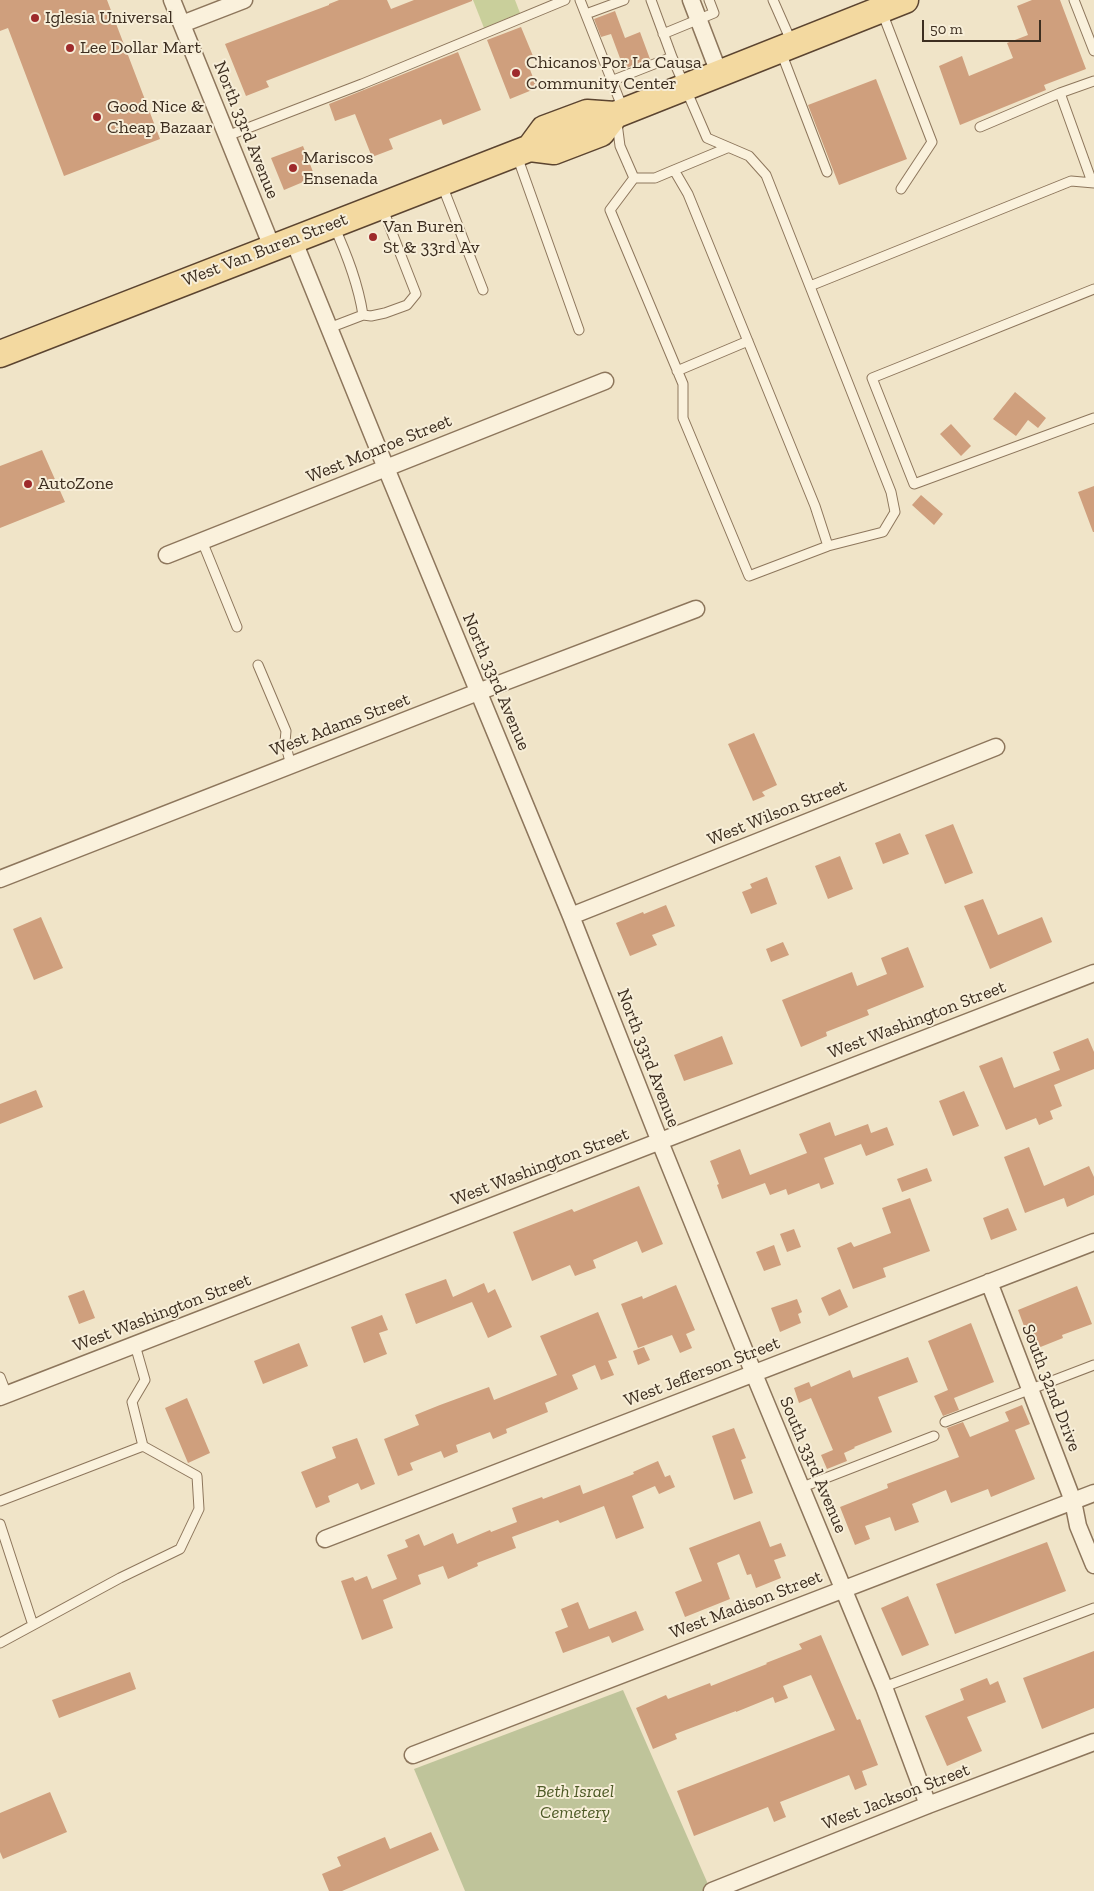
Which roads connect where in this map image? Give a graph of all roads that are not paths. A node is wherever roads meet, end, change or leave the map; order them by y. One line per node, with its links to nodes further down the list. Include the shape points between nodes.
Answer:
1 (172, 0): 15 (street, North 33rd Avenue)
2 (244, 0): 15 (street)
3 (565, 0): 27 (lane)
4 (580, 0): 13 (lane)
5 (624, 0): 13 (lane)
6 (651, 0): 16 (lane)
7 (691, 0): 14 (street)
8 (709, 0): 14 (lane, via 714,13)
9 (773, 0): 17 (lane)
10 (905, 0): 12 (main road, West Van Buren Street)
11 (1074, 0): 18 (lane)
12 (881, 10): 17 (main road, West Van Buren Street); 35 (lane, via 932,142)
13 (586, 14): 21 (lane)
14 (698, 19): 16 (lane); 20 (street)
15 (182, 24): 27 (street, North 33rd Avenue)
16 (663, 34): 19 (lane)
17 (786, 47): 20 (main road, West Van Buren Street); 31 (lane)
18 (1094, 51)
19 (672, 57): 21 (lane); 23 (lane)
20 (720, 74): 23 (main road, West Van Buren Street)
21 (612, 81): 25 (lane)
22 (1094, 81): 24 (lane)
23 (685, 87): 25 (main road, West Van Buren Street); 28 (lane, via 707,138)
24 (1060, 93): 26 (lane); 34 (lane)
25 (620, 114): 29 (main road, West Van Buren Street, via 601,133 554,151); 32 (lane, via 620,146)
26 (980, 127)
27 (227, 136): 38 (street, North 33rd Avenue)
28 (727, 148): 30 (lane); 39 (lane, via 749,156 766,175)
29 (523, 150): 33 (main road, West Van Buren Street); 44 (lane)
30 (674, 170): 32 (lane, via 655,178); 45 (lane, via 688,194)
31 (827, 172)
32 (634, 178): 47 (lane, via 610,210)
33 (441, 182): 36 (main road, West Van Buren Street); 41 (lane)
34 (1093, 182): 39 (lane, via 1071,181)
35 (901, 190)
36 (382, 205): 37 (main road, West Van Buren Street); 42 (lane, via 416,294 407,305 385,313)
37 (333, 224): 38 (main road, West Van Buren Street); 42 (lane, via 360,292)
38 (282, 243): 43 (street, North 33rd Avenue); 46 (main road, West Van Buren Street)
39 (810, 286): 52 (lane, via 891,492 895,512 883,532)
40 (1094, 289): 49 (lane, via 872,378 914,484)
41 (483, 290)
42 (364, 315): 43 (lane)
43 (329, 328): 50 (street, North 33rd Avenue)
44 (579, 330)
45 (748, 341): 47 (lane); 52 (lane)
46 (0, 354)
47 (677, 371): 52 (lane, via 683,384 683,418 749,576)
48 (605, 381): 50 (street, West Monroe Street)
49 (1094, 418)
50 (386, 468): 51 (street, West Monroe Street); 57 (street, North 33rd Avenue)
51 (202, 541): 53 (street, West Monroe Street); 55 (lane)
52 (828, 546)
53 (167, 555)
54 (696, 609): 57 (street, West Adams Street)
55 (237, 627)
56 (258, 665): 59 (lane, via 286,731 285,742)
57 (478, 692): 59 (street, West Adams Street); 61 (street, North 33rd Avenue)
58 (996, 747): 61 (street, West Wilson Street)
59 (291, 766): 60 (street, West Adams Street)
60 (0, 879)
61 (572, 916): 63 (street, North 33rd Avenue)
62 (1094, 973): 63 (street, West Washington Street)
63 (660, 1142): 66 (street, West Washington Street); 68 (street, South 33rd Avenue)
64 (1094, 1242): 65 (street, West Jefferson Street)
65 (990, 1282): 68 (street, West Jefferson Street); 70 (street, South 32nd Drive)
66 (136, 1345): 71 (street, West Washington Street); 74 (lane, via 145,1380 132,1402)
67 (1094, 1365): 70 (lane)
68 (754, 1374): 75 (street, South 33rd Avenue); 80 (street, West Jefferson Street)
69 (0, 1377): 71 (lane)
70 (1030, 1390): 72 (lane); 78 (street, South 32nd Drive)
71 (3, 1396)
72 (945, 1422)
73 (934, 1436): 75 (lane)
74 (142, 1446): 77 (lane); 84 (lane, via 197,1476 199,1509 180,1549)
75 (800, 1488): 82 (street, South 33rd Avenue)
76 (1094, 1493): 78 (street, West Madison Street)
77 (0, 1501)
78 (1073, 1501): 81 (street, South 32nd Drive, via 1078,1526); 82 (street, West Madison Street)
79 (0, 1524): 84 (lane)
80 (325, 1539)
81 (1094, 1565)
82 (844, 1588): 86 (street, South 33rd Avenue); 88 (street, West Madison Street)
83 (1094, 1608): 86 (lane)
84 (33, 1625): 85 (lane)
85 (0, 1643)
86 (884, 1687): 89 (street, South 33rd Avenue)
87 (1094, 1742): 89 (street, West Jackson Street)
88 (413, 1754)
89 (928, 1805): 90 (street, West Jackson Street)
90 (712, 1891)

